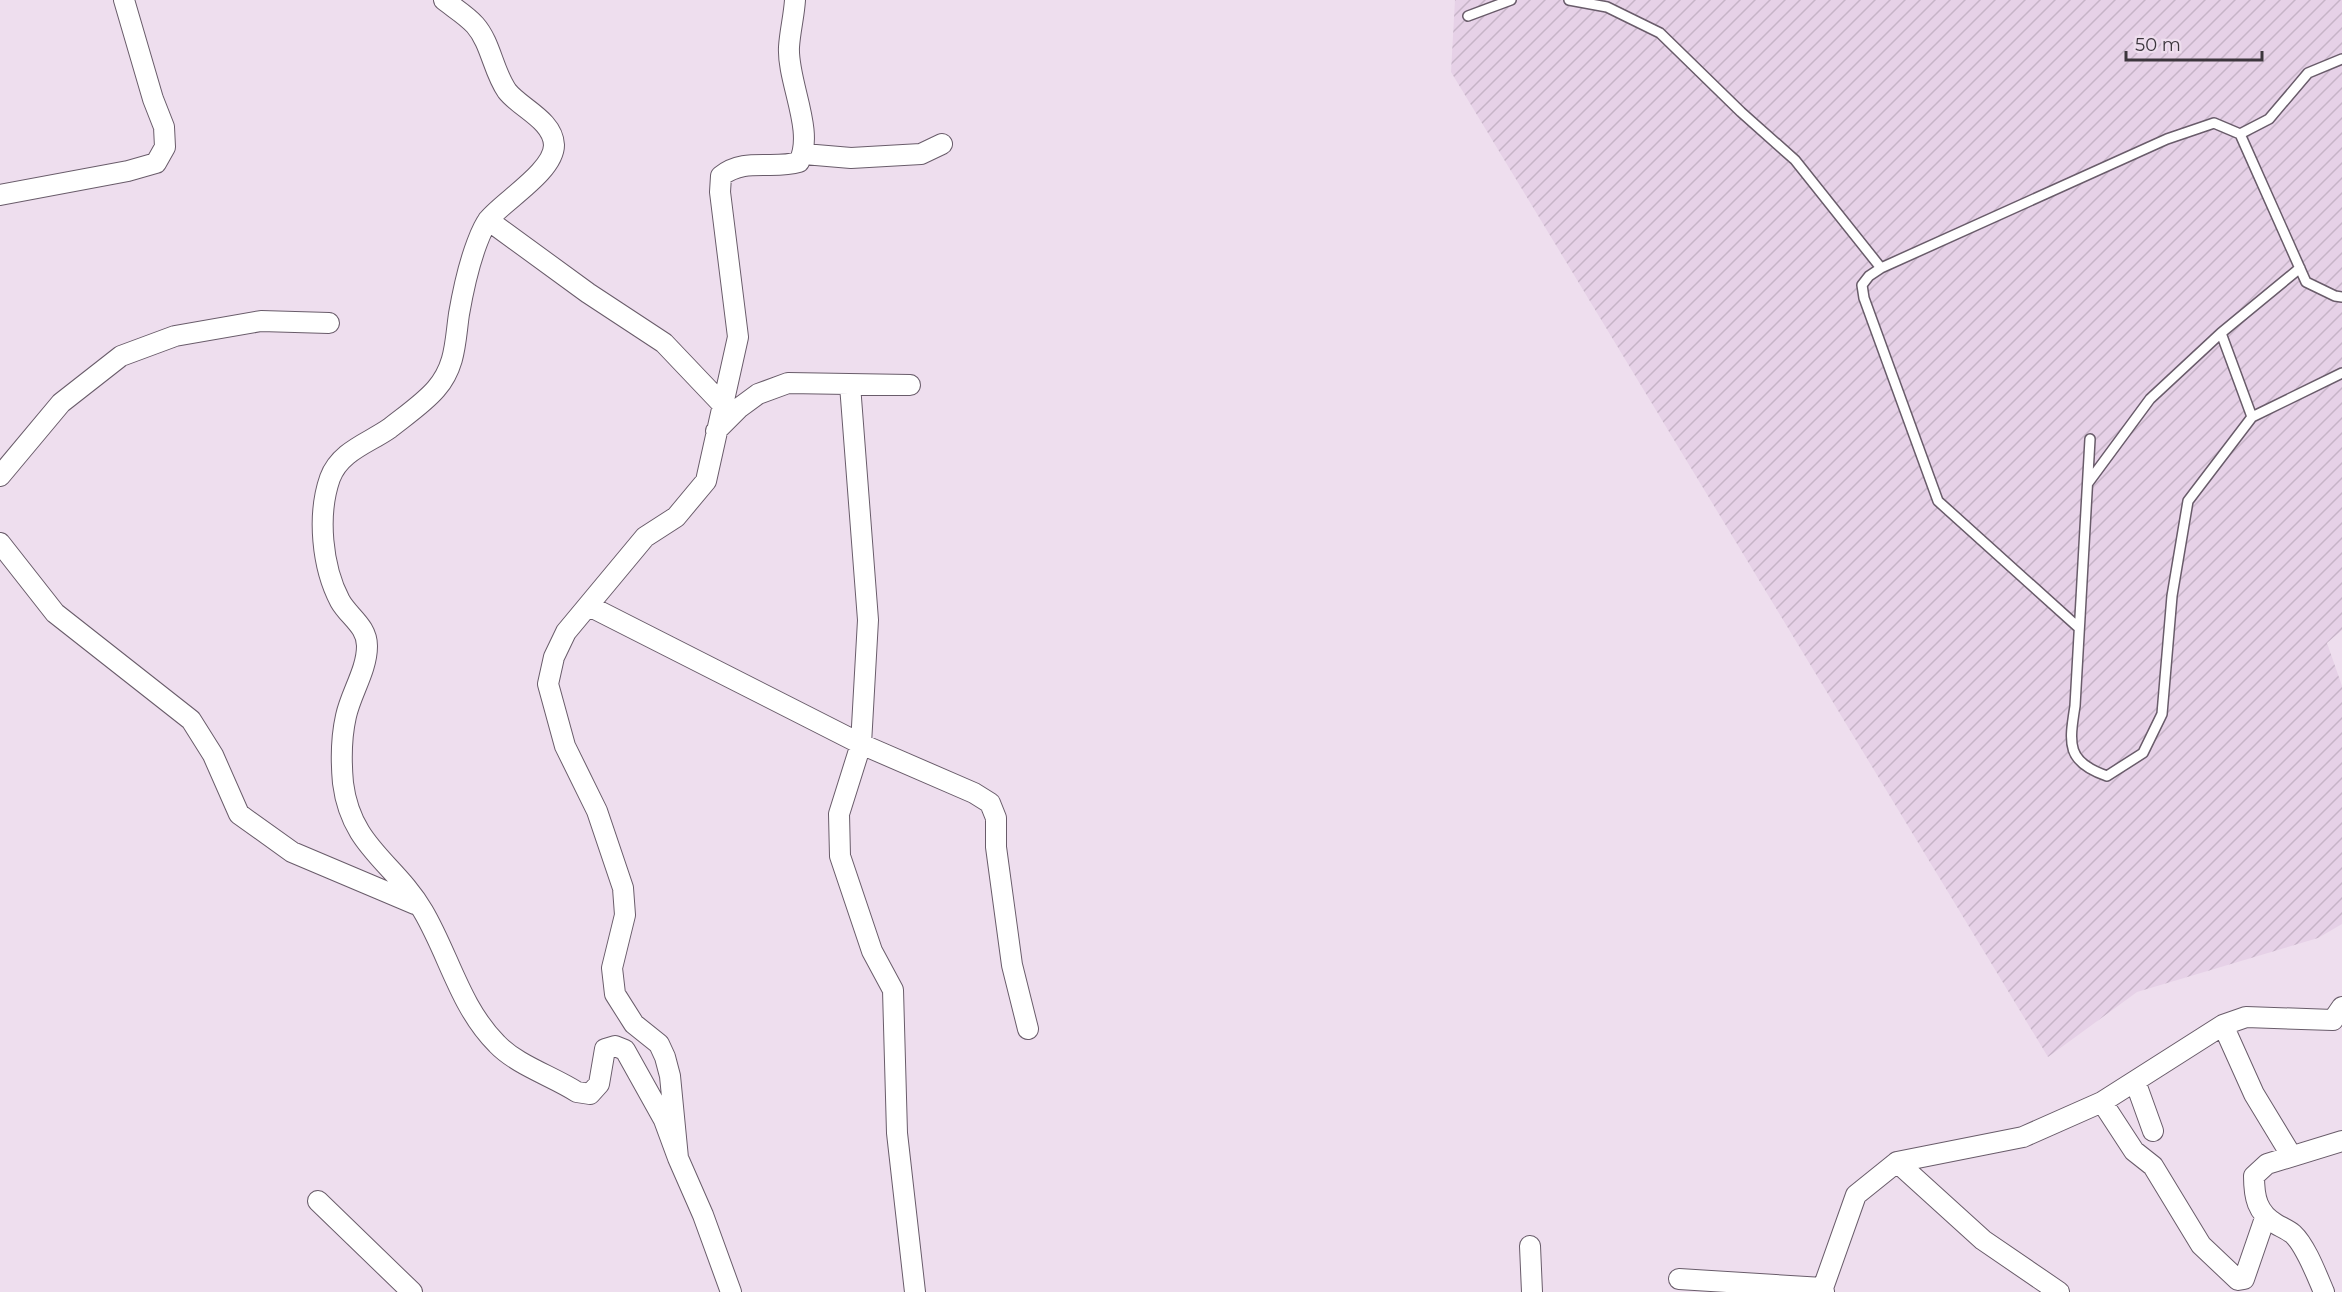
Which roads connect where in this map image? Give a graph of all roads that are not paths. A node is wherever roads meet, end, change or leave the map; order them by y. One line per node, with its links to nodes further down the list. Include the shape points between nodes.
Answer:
1 (124, 0): 11 (street, via 164,127 165,147 156,163)
2 (444, 0): 12 (street, via 477,26 505,89 540,120 550,132 554,146 549,161)
3 (795, 0): 10 (street, via 789,47)
4 (1511, 0): 6 (lane)
5 (1569, 0): 13 (lane, via 1607,7 1660,33 1796,160)
6 (1468, 16)
7 (2342, 59): 8 (lane, via 2308,73 2269,119)
8 (2240, 134): 13 (lane, via 2214,123 2167,139); 14 (lane)
9 (942, 144): 10 (street, via 921,154 851,158)
10 (804, 154): 21 (street, via 799,162 786,166 753,164 731,168 721,176 738,336)
11 (0, 195)
12 (488, 220): 21 (street, via 664,343); 31 (street, via 476,244 459,315 456,349 447,372 436,389 397,422 338,463 329,480 322,525 331,582 342,605 362,628 367,645 345,717 341,757 351,817 368,846)
13 (1881, 268): 29 (lane, via 1862,285 1864,298 1938,501)
14 (2300, 268): 15 (lane, via 2306,282); 17 (lane)
15 (2342, 297)
16 (329, 323): 25 (street, via 261,321 175,336 121,356 61,403)
17 (2221, 333): 22 (lane); 26 (lane, via 2150,399)
18 (2342, 373): 22 (lane)
19 (850, 384): 20 (street); 23 (street, via 788,383 759,394); 30 (street, via 868,620)
20 (910, 385)
21 (723, 404): 23 (street)
22 (2252, 417): 29 (lane, via 2188,501 2172,596 2162,714 2143,753 2106,776 2085,769 2069,741)
23 (716, 431): 28 (street, via 706,481 676,517 645,537)
24 (2090, 439): 26 (lane)
25 (0, 476)
26 (2087, 485): 29 (lane)
27 (0, 543): 31 (street, via 56,613 191,720 213,755 239,814 292,852)
28 (589, 606): 30 (street); 40 (street, via 566,632 554,657 548,684 565,746 597,811 623,888 625,915 612,968 615,994 634,1024 659,1044 665,1058)
29 (2079, 628)
30 (861, 744): 34 (street, via 990,803 996,818 996,847 1012,965); 49 (street, via 839,814 840,856 872,951 893,990 897,1133)
31 (421, 907): 40 (street, via 444,949 459,989 478,1022 499,1046 577,1092 590,1094 599,1084 605,1049 615,1046 625,1050 664,1120)
32 (2339, 1018): 33 (street, via 2246,1017)
33 (2223, 1025): 35 (street); 39 (street, via 2254,1094)
34 (1028, 1029)
35 (2135, 1081): 36 (street); 37 (street)
36 (2102, 1102): 41 (street, via 2023,1137); 43 (street, via 2134,1151 2153,1166 2201,1245 2238,1280 2244,1279)
37 (2153, 1131)
38 (2342, 1141): 39 (street)
39 (2291, 1155): 43 (street, via 2267,1164 2254,1176 2254,1193)
40 (678, 1158): 48 (street, via 704,1215)
41 (1898, 1162): 46 (street, via 1856,1195); 51 (street, via 1983,1240)
42 (318, 1201): 47 (street)
43 (2265, 1218): 52 (street, via 2293,1234)
44 (1530, 1246): 50 (street)
45 (1679, 1278): 46 (street)
46 (1824, 1290)
47 (412, 1292)
48 (731, 1292)
49 (915, 1292)
50 (1532, 1292)
51 (2059, 1292)
52 (2324, 1292)

